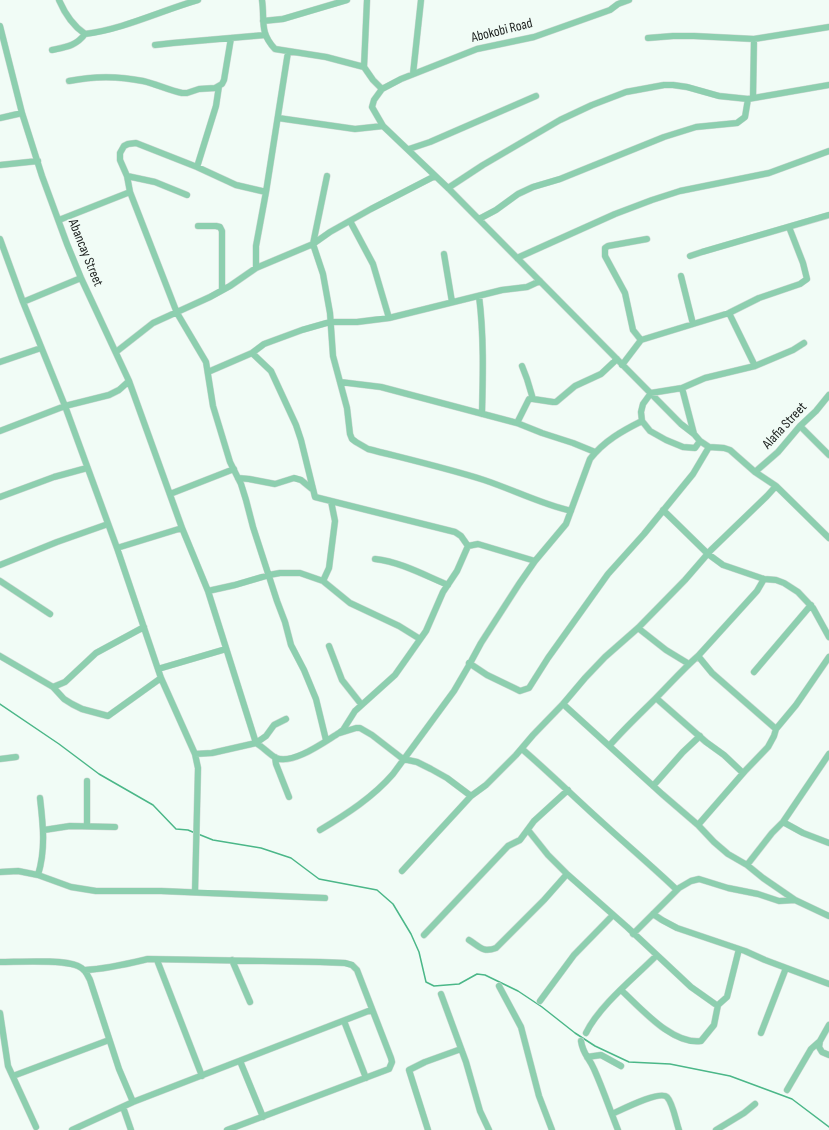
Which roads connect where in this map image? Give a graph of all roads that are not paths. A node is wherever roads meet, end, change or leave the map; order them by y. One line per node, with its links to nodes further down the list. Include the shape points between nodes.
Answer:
1 (59, 0): 12 (street, via 70,22)
2 (198, 0): 12 (street, via 124,25)
3 (262, 0): 9 (street)
4 (347, 0): 9 (street)
5 (367, 0): 21 (street)
6 (422, 0): 22 (street)
7 (629, 0): 8 (street, Abokobi Road)
8 (616, 2): 22 (street, Abokobi Road, via 610,10 534,37 477,49)
9 (263, 21): 13 (street)
10 (0, 26): 18 (street, Abancay Street)
11 (829, 27): 16 (street)
12 (85, 34): 19 (street, via 75,44)
13 (265, 35): 14 (street); 20 (street, via 275,49)
14 (231, 38): 17 (street); 24 (street)
15 (648, 38): 16 (street, via 694,36)
16 (754, 39): 28 (street)
17 (156, 45)
18 (3, 49): 29 (street, Abancay Street)
19 (52, 50)
20 (288, 52): 21 (street, via 326,57); 31 (street)
21 (364, 67): 26 (street)
22 (413, 74): 26 (street, Abokobi Road)
23 (68, 81): 24 (street, via 86,78 124,78 187,93)
24 (221, 85): 37 (street)
25 (829, 85): 28 (street)
26 (382, 89): 32 (street, via 372,107)
27 (536, 96): 33 (street)
28 (750, 99): 41 (street, via 719,96 673,85 622,94 560,120); 46 (street, via 745,117 740,122 696,128 657,140 560,179 533,187)
29 (22, 113): 30 (street); 35 (street, Abancay Street)
30 (0, 118)
31 (278, 118): 32 (street, via 355,129); 43 (street)
32 (384, 126): 33 (street)
33 (409, 149): 40 (street)
34 (829, 151): 56 (street, via 769,173 680,191 652,200)
35 (38, 161): 36 (street); 47 (street, Abancay Street)
36 (0, 165)
37 (197, 167): 38 (street, via 133,143 124,146 120,153 120,160); 43 (street, via 236,185)
38 (127, 176): 42 (street); 44 (street, via 155,182)
39 (327, 176): 53 (street)
40 (435, 176): 41 (street); 48 (street)
41 (448, 188): 46 (street)
42 (130, 192): 47 (street); 65 (street)
43 (266, 192): 57 (street, via 256,246)
44 (188, 195)
45 (829, 215): 50 (street)
46 (479, 219): 56 (street)
47 (58, 220): 59 (street, Abancay Street)
48 (350, 221): 53 (street); 67 (street, via 373,264)
49 (198, 226): 61 (street, via 216,226 222,231)
50 (789, 227): 55 (street); 66 (street, via 807,279)
51 (0, 239): 63 (street)
52 (646, 239): 70 (street, via 608,246 604,252 625,293 633,330)
53 (313, 244): 57 (street); 68 (street, via 324,274)
54 (444, 254): 64 (street)
55 (690, 256)
56 (517, 258): 60 (street)
57 (256, 268): 61 (street)
58 (681, 276): 69 (street)
59 (81, 278): 63 (street); 73 (street, Abancay Street)
60 (540, 281): 62 (street, via 528,287); 75 (street)
61 (222, 290): 65 (street)
62 (479, 296): 64 (street); 88 (street, via 483,331)
63 (23, 302): 72 (street)
64 (452, 302): 67 (street)
65 (177, 313): 73 (street, via 153,323); 80 (street, via 204,357)
66 (729, 313): 69 (street); 79 (street)
67 (389, 318): 68 (street)
68 (330, 322): 74 (street, via 264,344); 82 (street, via 333,356)
69 (693, 324): 70 (street)
70 (642, 340): 77 (street)
71 (804, 343): 79 (street)
72 (41, 348): 76 (street); 87 (street)
73 (116, 352): 81 (street, Abancay Street)
74 (252, 353): 80 (street); 103 (street, via 271,371 296,425)
75 (616, 359): 77 (street); 86 (street, via 601,374 575,386 556,402)
76 (0, 362)
77 (622, 364): 84 (street)
78 (522, 366): 86 (street)
79 (755, 366): 83 (street, via 705,378)
80 (208, 372): 99 (street, via 216,415)
81 (129, 381): 87 (street, via 110,395); 104 (street, Abancay Street)
82 (340, 382): 88 (street, via 381,388); 108 (street, via 350,434 361,446 456,471)
83 (682, 388): 84 (street); 93 (street)
84 (650, 393): 89 (street, via 643,404); 93 (street)
85 (829, 395): 91 (street, Alafia Street)
86 (533, 399): 90 (street, via 529,399)
87 (65, 406): 92 (street); 98 (street)
88 (482, 414): 90 (street)
89 (642, 421): 94 (street, via 650,431 683,447 694,448); 96 (street, via 618,434)
90 (517, 423): 96 (street)
91 (800, 426): 97 (street); 100 (street, Alafia Street, via 778,452)
92 (0, 431)
93 (694, 434): 94 (street)
94 (700, 441): 95 (street)
95 (709, 447): 100 (street, via 727,448); 107 (street, via 693,474)
96 (595, 452): 108 (street, via 588,463)
97 (829, 455)
98 (87, 468): 105 (street); 109 (street)
99 (234, 469): 101 (street); 104 (street)
100 (755, 472): 102 (street)
101 (238, 478): 103 (street, via 275,484 294,478); 118 (street)
102 (776, 486): 111 (street); 114 (street)
103 (312, 489): 106 (street, via 315,497)
104 (170, 494): 110 (street, Abancay Street)
105 (0, 497)
106 (331, 501): 112 (street, via 455,532); 120 (street, via 336,521 329,568)
107 (663, 510): 114 (street); 135 (street, via 608,574 529,688 520,691)
108 (571, 511): 116 (street, via 566,524)
109 (108, 524): 113 (street); 117 (street)
110 (182, 528): 113 (street); 123 (street, Abancay Street)
111 (829, 538)
112 (468, 546): 116 (street, via 478,544); 122 (street)
113 (117, 548): 126 (street)
114 (708, 554): 119 (street, via 723,565); 127 (street)
115 (375, 560): 122 (street, via 398,564)
116 (535, 561): 135 (street)
117 (0, 565)
118 (269, 575): 120 (street, via 300,573); 123 (street); 148 (street, via 291,645 316,699)
119 (764, 579): 124 (street, via 784,583); 133 (street, via 757,591)
120 (323, 580): 129 (street, via 350,603)
121 (0, 581): 125 (street)
122 (448, 585): 129 (street)
123 (208, 591): 131 (street, Abancay Street)
124 (811, 605): 128 (street); 138 (street)
125 (50, 614)
126 (144, 627): 137 (street); 140 (street, via 96,653 65,682)
127 (638, 628): 136 (street); 143 (street, via 604,657)
128 (829, 637)
129 (420, 639): 142 (street, via 395,675)
130 (329, 646): 142 (street, via 342,680)
131 (226, 649): 137 (street); 149 (street, Abancay Street)
132 (0, 656): 140 (street)
133 (698, 656): 136 (street); 145 (street, via 712,673)
134 (829, 658): 145 (street)
135 (469, 663): 157 (street, via 454,691)
136 (689, 664): 141 (street)
137 (158, 669): 139 (street)
138 (754, 672)
139 (161, 678): 140 (street, via 108,716 72,704); 152 (street)
140 (53, 687)
141 (656, 698): 147 (street); 150 (street)
142 (361, 704): 146 (street)
143 (564, 704): 150 (street); 151 (street, via 547,719)
144 (286, 719): 149 (street, via 274,725 266,736)
145 (776, 729): 158 (street, via 768,747)
146 (339, 733): 148 (street); 157 (street, via 360,728)
147 (700, 736): 158 (street); 160 (street)
148 (326, 740): 155 (street, via 296,757 283,760)
149 (256, 743): 152 (street, via 212,753); 155 (street)
150 (610, 745): 160 (street)
151 (522, 749): 161 (street); 163 (street, via 486,785)
152 (195, 754): 179 (street, via 198,768)
153 (829, 754): 165 (street)
154 (16, 757): 156 (street)
155 (275, 757): 162 (street)
156 (0, 759)
157 (403, 759): 163 (street, via 431,769); 170 (street, via 383,786)
158 (743, 773): 166 (street)
159 (87, 781): 167 (street)
160 (653, 786): 166 (street)
161 (568, 790): 171 (street, via 534,821); 178 (street)
162 (289, 796)
163 (470, 796): 174 (street)
164 (40, 798): 169 (street)
165 (783, 822): 172 (street); 173 (street)
166 (698, 825): 173 (street, via 728,854)
167 (87, 826): 168 (street); 169 (street, via 64,826)
168 (115, 827)
169 (44, 830): 177 (street, via 42,862)
170 (320, 830)
171 (528, 830): 176 (street); 186 (street, via 520,840 508,846)
172 (829, 843)
173 (747, 866): 181 (street)
174 (402, 871)
175 (0, 872): 177 (street, via 18,871)
176 (567, 874): 183 (street); 187 (street, via 496,948 484,951)
177 (38, 875): 179 (street, via 71,887 96,891)
178 (677, 890): 181 (street, via 699,879 779,901); 182 (street)
179 (195, 892): 180 (street)
180 (325, 898)
181 (795, 900): 184 (street)
182 (653, 914): 185 (street); 188 (street, via 677,928)
183 (613, 915): 185 (street); 199 (street, via 574,955)
184 (829, 916)
185 (633, 934): 189 (street)
186 (424, 935)
187 (469, 940)
188 (739, 949): 193 (street); 201 (street, via 726,998)
189 (656, 956): 197 (street); 201 (street, via 701,996)
190 (157, 960): 191 (street); 194 (street, via 148,959 116,967); 217 (street)
191 (232, 960): 200 (street); 202 (street, via 352,965)
192 (0, 962): 194 (street, via 66,963)
193 (786, 968): 195 (street); 207 (street)
194 (85, 970): 208 (street)
195 (829, 984)
196 (499, 986): 232 (street, via 521,1027 539,1096)
197 (621, 990): 201 (street, via 667,1030 693,1042 701,1041 714,1025); 206 (street, via 591,1022)
198 (441, 994): 211 (street)
199 (540, 1001)
200 (250, 1002)
201 (718, 1005)
202 (371, 1010): 204 (street); 218 (street, via 392,1062 389,1069)
203 (0, 1014): 216 (street, via 8,1066)
204 (344, 1020): 214 (street); 218 (street)
205 (829, 1025): 210 (street)
206 (586, 1032)
207 (761, 1033)
208 (109, 1040): 216 (street); 220 (street)
209 (581, 1041): 213 (street, via 582,1050)
210 (820, 1041): 212 (street, via 819,1047 822,1052); 219 (street, via 811,1049)
211 (461, 1049): 230 (street, via 409,1070); 231 (street, via 480,1111)
212 (829, 1055)
213 (587, 1057): 215 (street, via 601,1055); 223 (street, via 603,1088)
214 (240, 1061): 217 (street); 224 (street)
215 (621, 1066)
216 (13, 1076): 225 (street)
217 (202, 1076): 220 (street)
218 (366, 1078): 224 (street)
219 (788, 1090)
220 (133, 1102): 222 (street)
221 (755, 1104): 226 (street)
222 (123, 1107): 227 (street); 228 (street)
223 (612, 1114): 233 (street); 234 (street, via 654,1097 667,1096)
224 (263, 1117): 229 (street)
225 (36, 1127)
226 (720, 1129)
227 (72, 1130)
228 (131, 1130)
229 (227, 1130)
230 (428, 1130)
231 (489, 1130)
232 (552, 1130)
233 (618, 1130)
234 (678, 1130)

